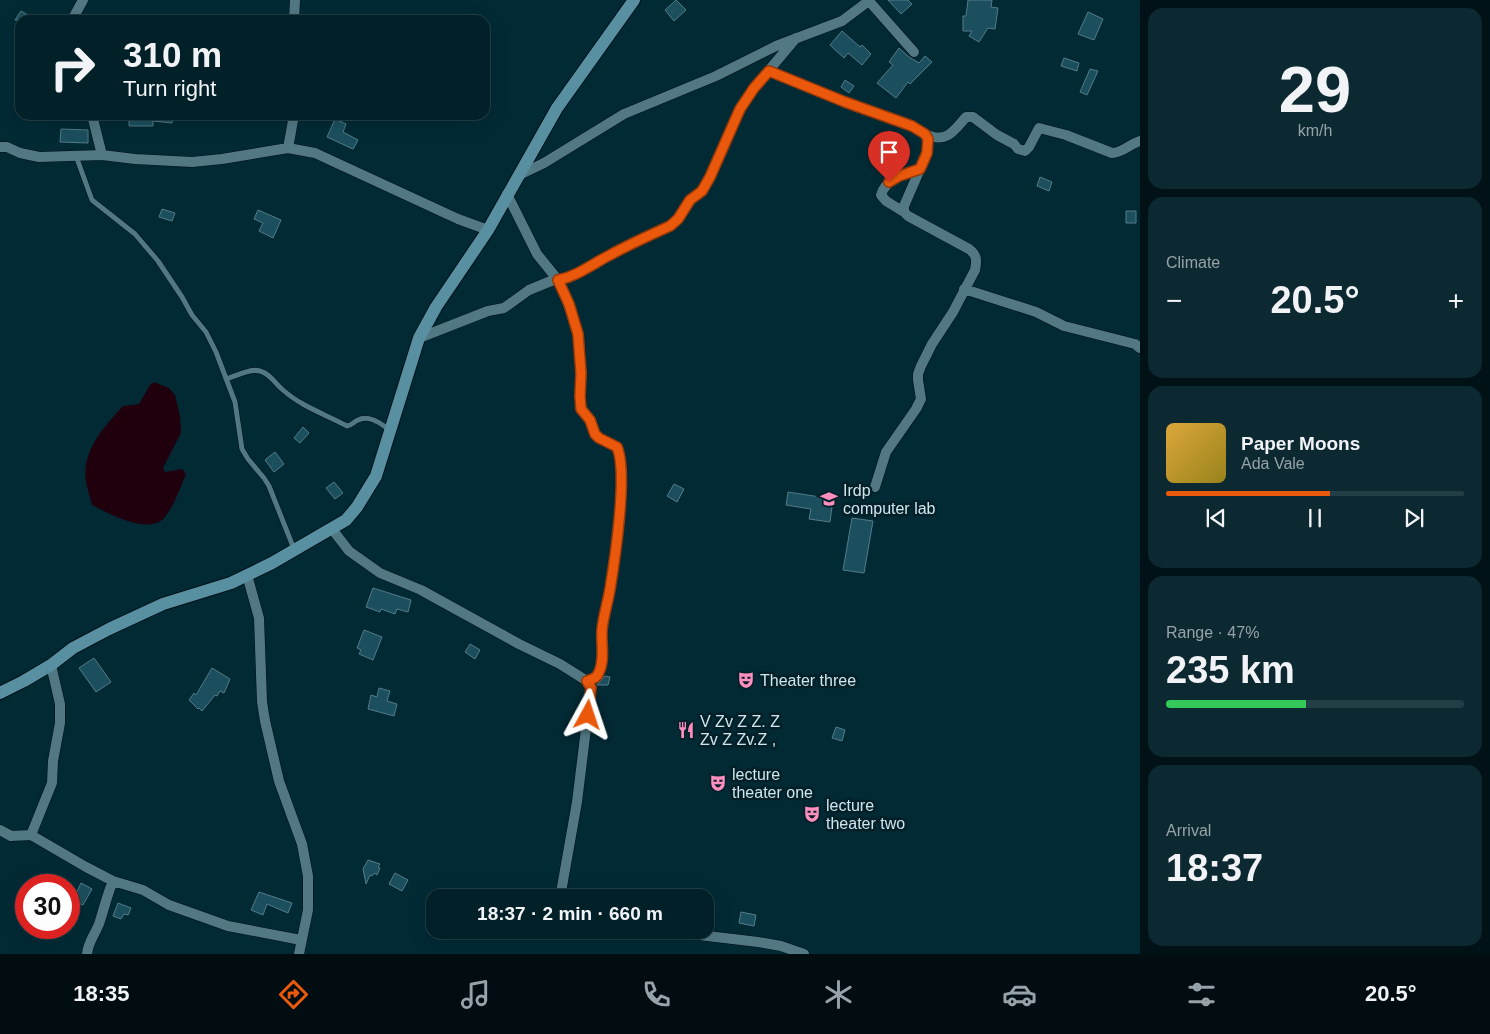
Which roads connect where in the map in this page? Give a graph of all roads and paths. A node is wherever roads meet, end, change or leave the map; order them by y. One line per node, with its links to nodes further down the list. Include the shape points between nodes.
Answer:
1 (82, 0): 5 (street)
2 (295, 0): 6 (street)
3 (634, 0): 19 (street, via 556,108)
4 (869, 0): 7 (street, via 842,22); 8 (street)
5 (74, 15)
6 (294, 15)
7 (796, 38): 9 (street); 19 (street, via 624,114)
8 (914, 52)
9 (769, 71): 12 (street, via 912,126); 23 (street, via 740,109 702,191 690,200 678,219 569,278)
10 (93, 120): 16 (street)
11 (293, 120): 15 (street)
12 (925, 134): 13 (street, via 932,137 950,135 966,117 973,116 1025,151 1039,128 1112,153); 18 (street, via 927,153)
13 (1140, 141)
14 (0, 147): 17 (street, via 39,157)
15 (288, 148): 16 (street, via 192,162); 22 (street, via 315,153)
16 (102, 155): 17 (street)
17 (76, 156): 27 (lane, via 92,200 135,234 158,261 206,332)
18 (920, 169): 21 (street); 21 (street, via 899,176 883,189 881,196)
19 (519, 176): 20 (street)
20 (507, 194): 22 (street); 23 (street, via 538,254)
21 (904, 212): 24 (street, via 975,254 974,270)
22 (488, 230): 25 (street)
23 (558, 280): 25 (street, via 529,290 504,308); 34 (street, via 578,334 581,409 595,434 617,447 622,468 611,588 602,629 601,662 595,678)
24 (964, 289): 26 (street, via 1036,312 1064,326); 29 (street, via 921,366 918,380 921,399 886,452)
25 (419, 338): 28 (street)
26 (1140, 348)
27 (226, 379): 28 (lane, via 259,371 271,377 298,402 347,426 370,418); 31 (lane, via 235,402 242,449 269,486)
28 (390, 430): 30 (street, via 376,476 358,507)
29 (875, 487)
30 (332, 529): 31 (street); 34 (street, via 349,550 380,573 421,590)
31 (295, 550): 32 (street)
32 (247, 574): 33 (street, via 231,583 156,607 88,641); 41 (street, via 259,618 265,721 279,781 302,844 308,876 308,910)
33 (51, 665): 35 (street); 37 (street, via 60,704 60,723 52,783)
34 (587, 681): 39 (street, via 591,688 587,729)
35 (0, 693)
36 (0, 830): 37 (street, via 11,836)
37 (31, 835): 38 (street)
38 (113, 881): 41 (street, via 143,890 169,905 228,926); 42 (street)
39 (562, 889)
40 (714, 938): 44 (street, via 781,946)
41 (302, 940): 43 (street)
42 (87, 954)
43 (299, 954)
44 (804, 954)

